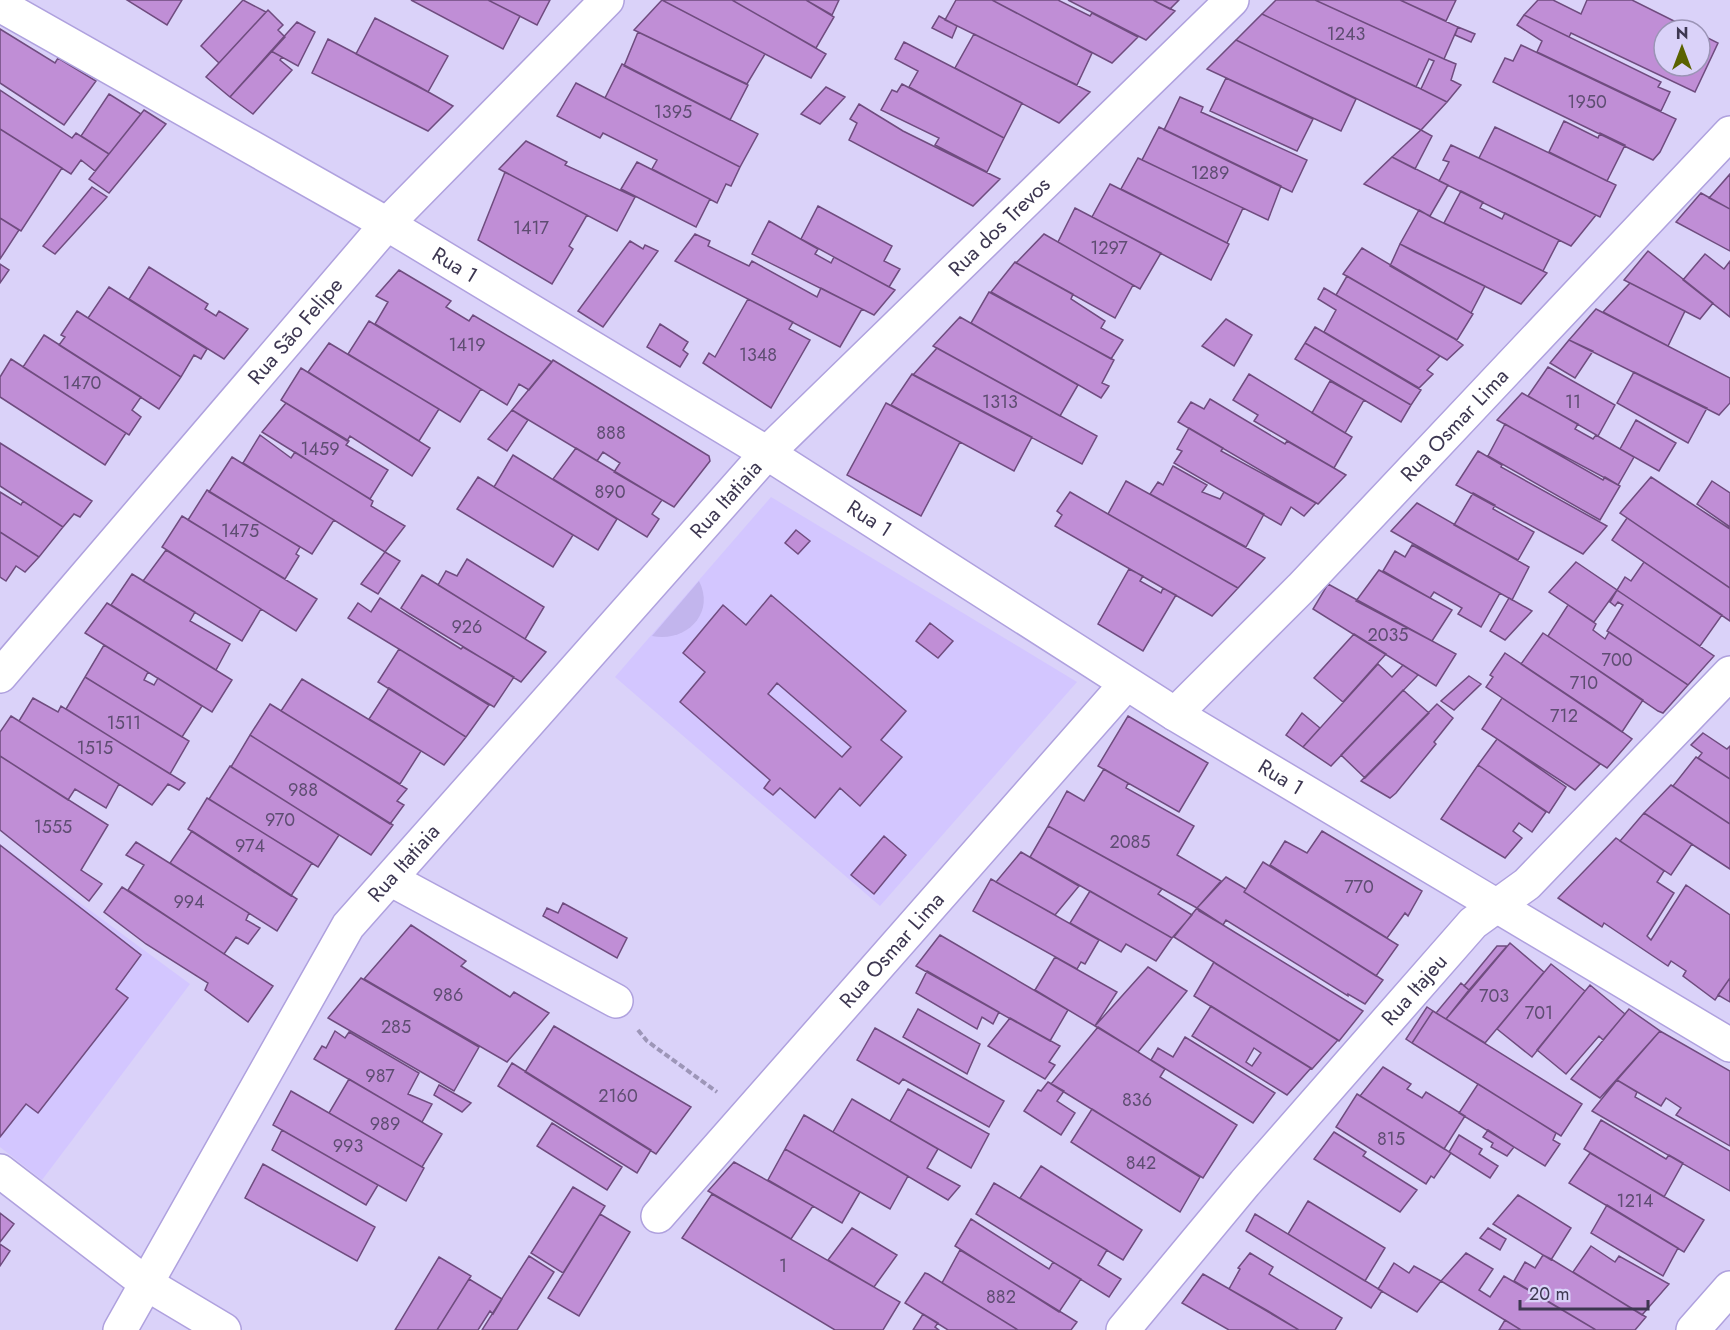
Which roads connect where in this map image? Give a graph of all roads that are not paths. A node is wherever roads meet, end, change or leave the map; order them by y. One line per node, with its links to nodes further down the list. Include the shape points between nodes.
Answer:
1 (607, 0): 5 (street, Rua São Felipe)
2 (1232, 0): 6 (street, Rua dos Trevos)
3 (0, 4): 5 (street, Rua 1)
4 (1730, 133): 10 (street, Rua Osmar Lima, via 1301,588)
5 (387, 224): 6 (street, Rua 1); 8 (street, Rua São Felipe)
6 (767, 453): 9 (street, Rua 1); 11 (street, Rua Itatiaia)
7 (1730, 673): 12 (street, Rua Itajeu, via 1527,884)
8 (0, 676)
9 (1126, 684): 10 (street, Rua 1); 16 (street, Rua Osmar Lima)
10 (1175, 714): 12 (street, Rua 1)
11 (390, 879): 13 (street); 17 (street, Rua Itatiaia, via 348,926)
12 (1495, 905): 14 (street, Rua 1); 21 (street, Rua Itajeu, via 1473,922)
13 (616, 1001)
14 (1730, 1045)
15 (0, 1171): 17 (street)
16 (658, 1216)
17 (147, 1284): 19 (street, Rua Itatiaia); 20 (street)
18 (1730, 1288): 22 (street)
19 (120, 1330)
20 (224, 1330)
21 (1123, 1330)
22 (1693, 1330)

